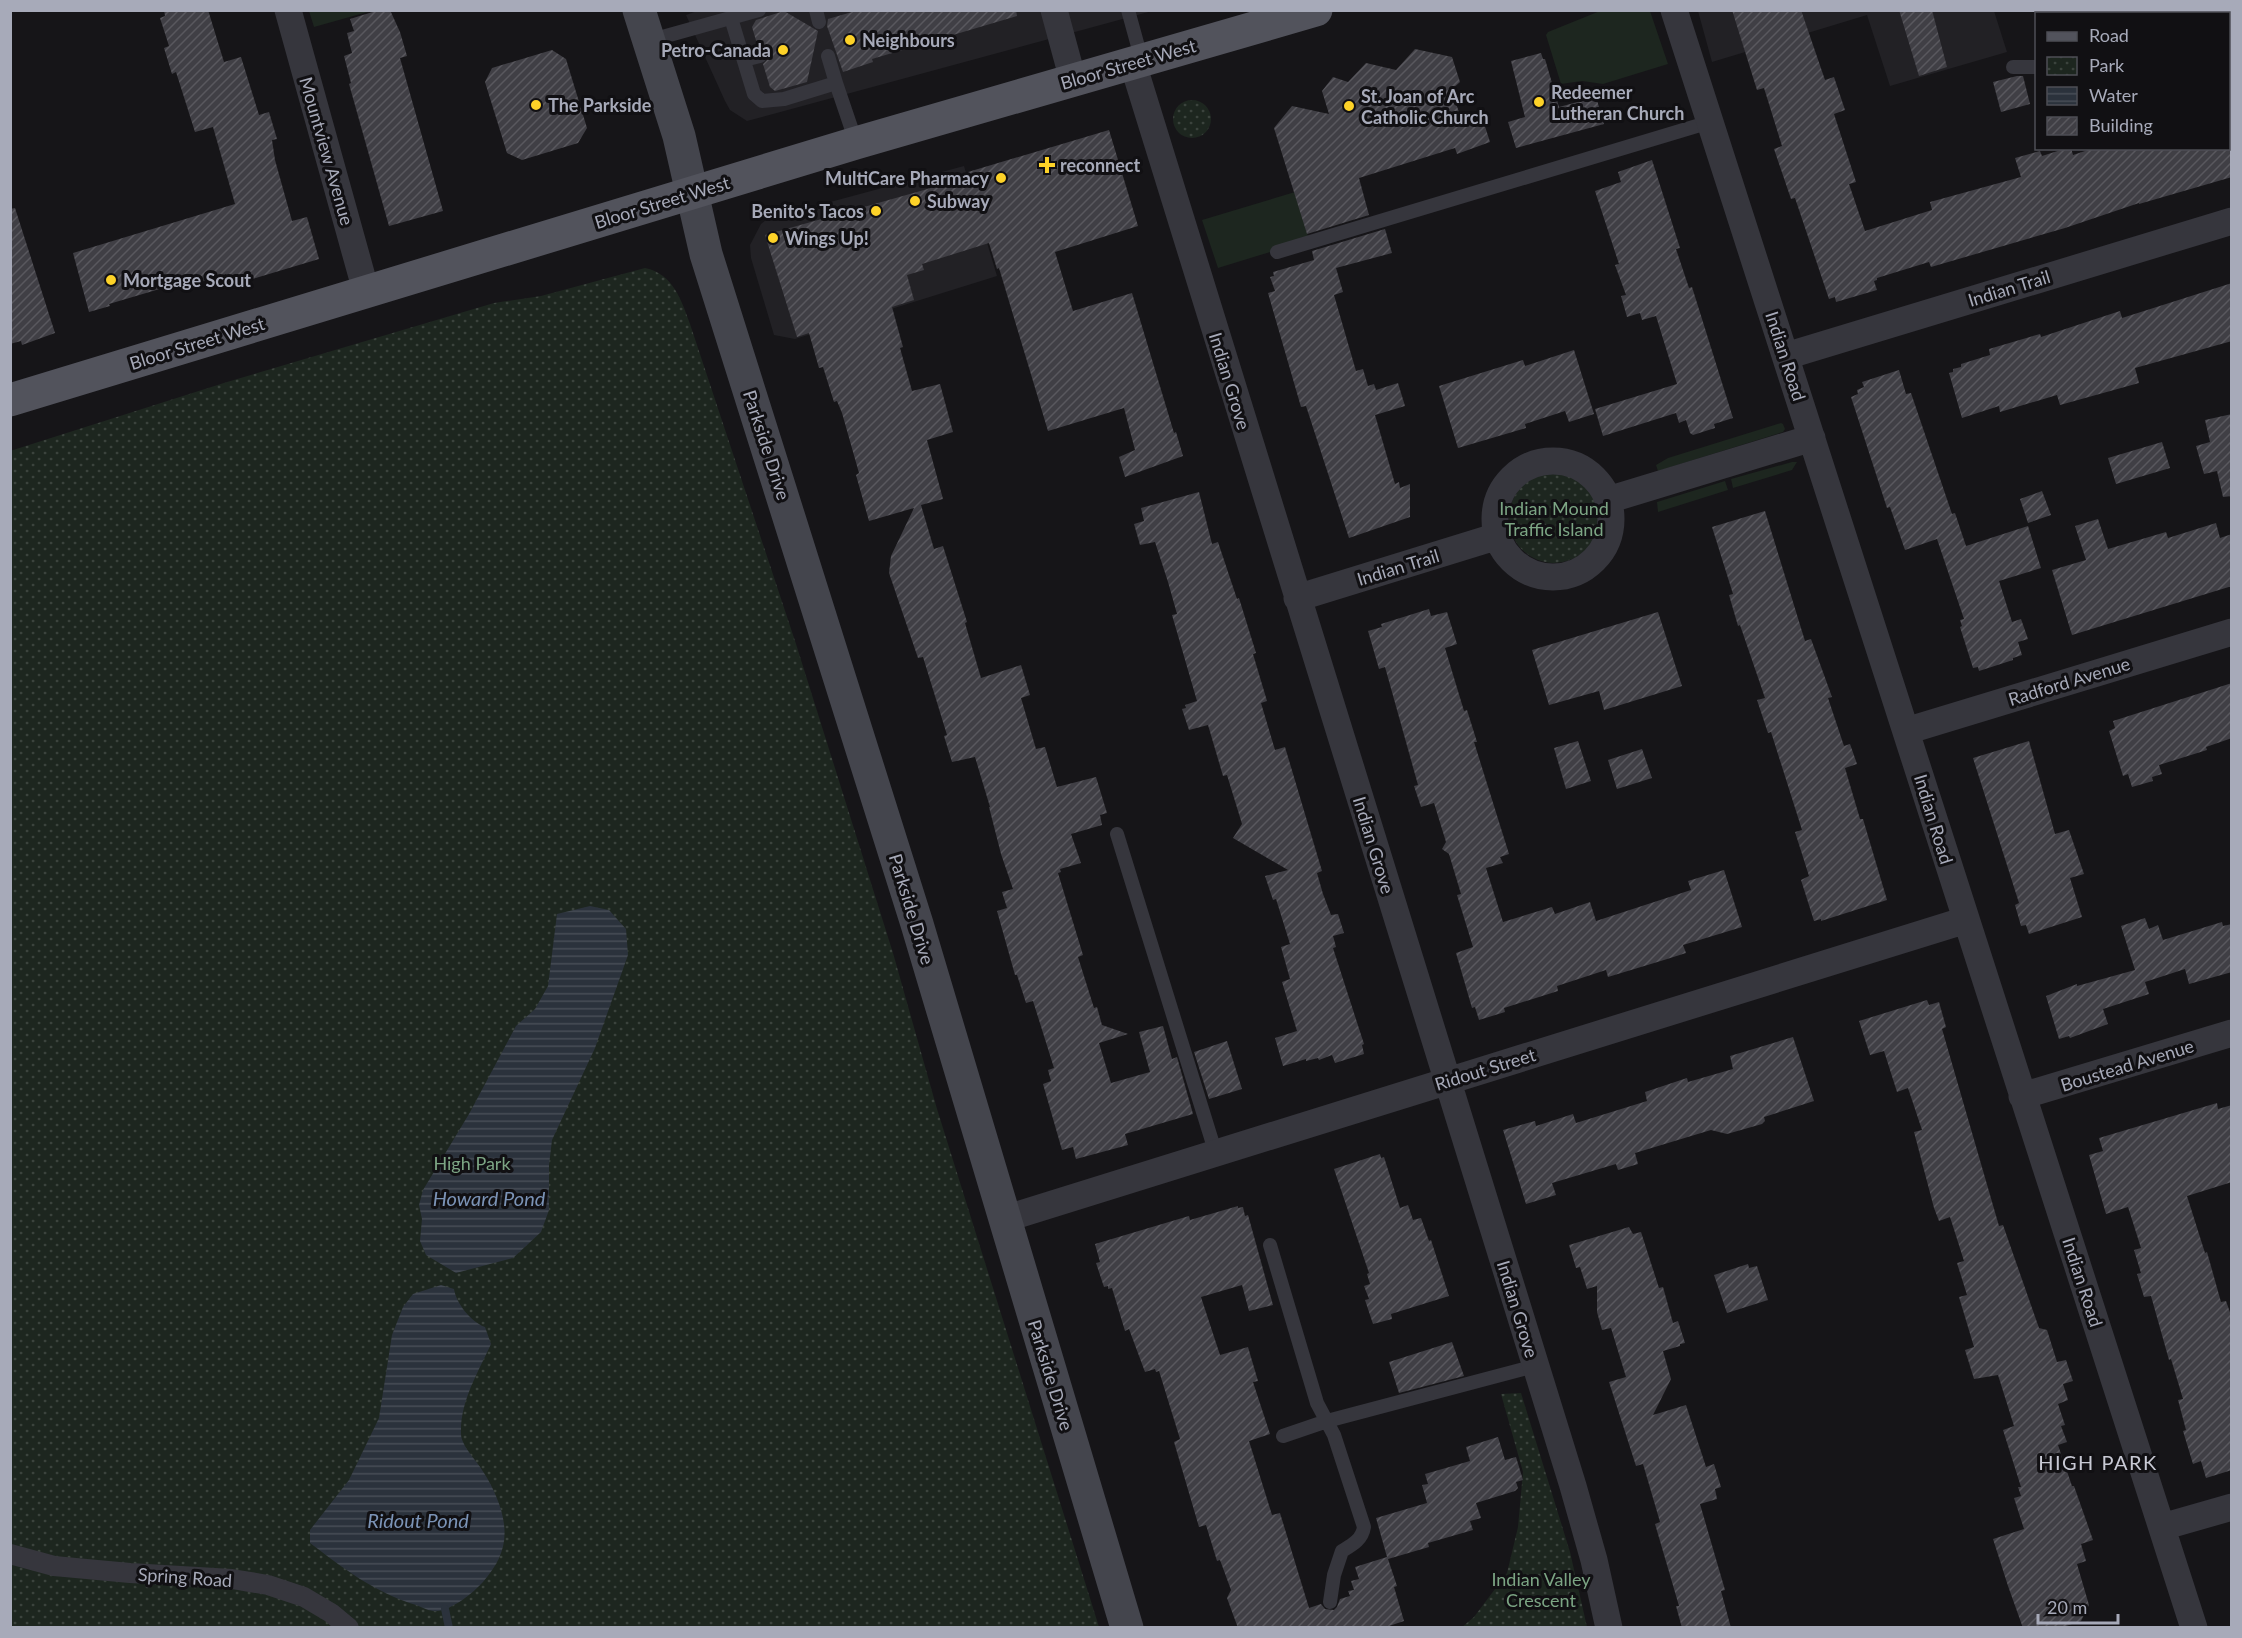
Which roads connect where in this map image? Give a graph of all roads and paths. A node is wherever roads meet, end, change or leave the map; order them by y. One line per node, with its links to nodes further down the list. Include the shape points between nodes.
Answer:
1 (288, 10): 22 (street, Mountview Avenue)
2 (759, 10): 7 (lane)
3 (1054, 10): 15 (street)
4 (1128, 10): 12 (lane)
5 (1316, 10): 12 (main road, Bloor Street West)
6 (1674, 10): 17 (street, Indian Road)
7 (731, 18): 8 (lane); 11 (lane)
8 (644, 26): 19 (main road, Parkside Drive, via 679,136)
9 (760, 56): 11 (lane)
10 (828, 56): 16 (lane)
11 (744, 60): 16 (lane, via 754,94 762,101 783,99)
12 (1138, 62): 15 (main road, Bloor Street West); 28 (street, Indian Grove)
13 (2013, 67): 14 (lane)
14 (2035, 67)
15 (1072, 80): 18 (main road, Bloor Street West)
16 (836, 83): 18 (lane)
17 (1710, 122): 21 (lane); 23 (street, Indian Road)
18 (856, 143): 19 (main road, Bloor Street West)
19 (691, 193): 22 (main road, Bloor Street West); 37 (main road, Parkside Drive, via 706,254 914,912)
20 (2232, 221): 23 (street, Indian Trail)
21 (1277, 252)
22 (366, 291): 24 (main road, Bloor Street West)
23 (1786, 356): 25 (street, Indian Road)
24 (10, 400)
25 (1812, 438): 26 (street); 30 (street, Indian Road)
26 (1608, 500): 27 (street, via 1600,484 1571,464 1535,464 1518,472 1506,485 1495,519); 27 (street, via 1609,536 1601,553 1572,574 1554,577 1520,566 1507,554)
27 (1498, 536): 28 (street, Indian Trail)
28 (1298, 598): 34 (street, Indian Grove)
29 (2232, 632): 30 (street, Radford Avenue)
30 (1906, 731): 32 (street, Indian Road)
31 (1117, 834): 36 (lane)
32 (1966, 920): 34 (street, Ridout Street); 35 (street, Indian Road)
33 (2232, 1034): 35 (street, Boustead Avenue)
34 (1447, 1081): 36 (street, Ridout Street); 39 (street, Indian Grove)
35 (2022, 1096): 43 (street, Indian Road)
36 (1216, 1154): 37 (street, Ridout Street)
37 (1004, 1219): 47 (main road, Parkside Drive)
38 (1269, 1245): 40 (lane, via 1317,1403)
39 (1535, 1366): 40 (lane); 48 (street, Indian Grove, via 1594,1560)
40 (1327, 1421): 41 (lane); 45 (lane, via 1364,1527 1355,1543 1342,1551)
41 (1283, 1436)
42 (2232, 1507): 43 (street)
43 (2162, 1527): 49 (street, Indian Road)
44 (10, 1554): 46 (street, Spring Road, via 54,1566 268,1585 304,1597)
45 (1330, 1602)
46 (349, 1628)
47 (1127, 1628)
48 (1609, 1628)
49 (2194, 1628)

